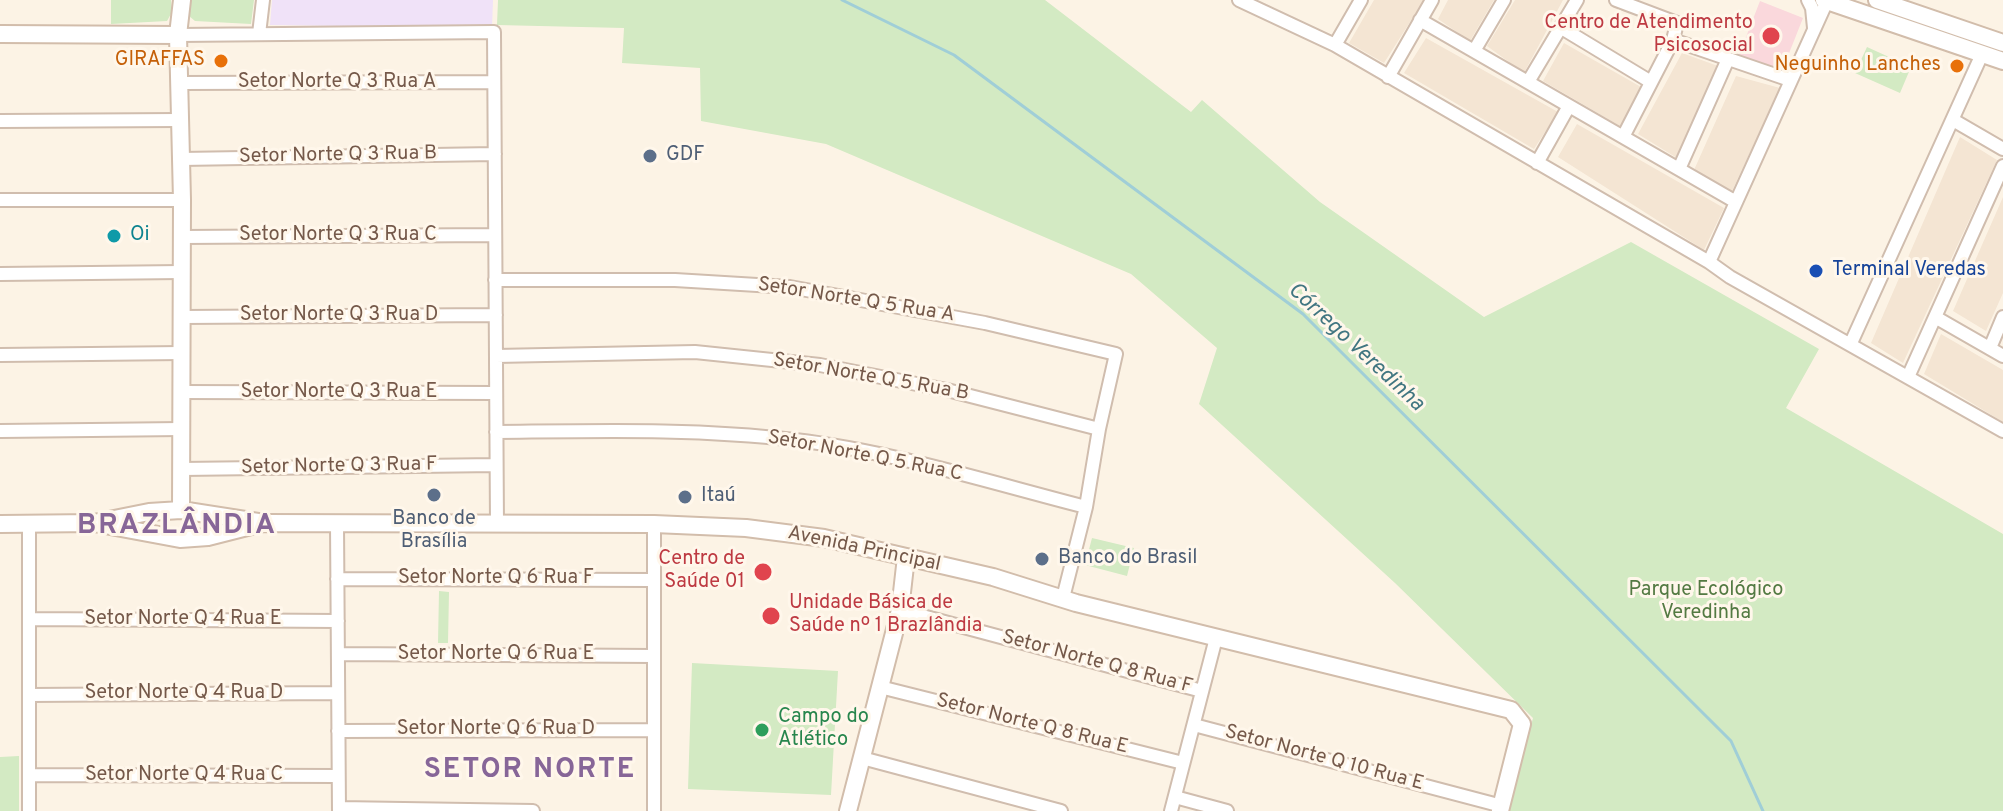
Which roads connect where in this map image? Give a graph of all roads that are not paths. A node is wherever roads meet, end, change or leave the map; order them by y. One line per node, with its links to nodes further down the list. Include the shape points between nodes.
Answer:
1 (182, 0): 18 (street)
2 (263, 0): 17 (street)
3 (1239, 0): 21 (street)
4 (1361, 0): 21 (street)
5 (1432, 0): 13 (street)
6 (1504, 0): 22 (street)
7 (1577, 0): 14 (street)
8 (1616, 0): 19 (street, via 1677,23)
9 (1808, 0): 15 (street)
10 (1826, 0): 15 (street); 23 (street)
11 (1877, 0): 12 (street)
12 (1911, 5): 20 (street)
13 (1420, 20): 22 (street); 26 (street)
14 (1560, 27): 29 (street); 30 (street)
15 (1814, 28): 27 (street)
16 (0, 34): 18 (street)
17 (259, 34): 18 (street); 28 (street, via 494,32)
18 (178, 35): 31 (street)
19 (1673, 40): 24 (street); 30 (street)
20 (2003, 43)
21 (1335, 45): 26 (street)
22 (1474, 51): 29 (street)
23 (1982, 54): 25 (street); 34 (street)
24 (1728, 59): 27 (street); 42 (street)
25 (2003, 61)
26 (1388, 77): 40 (street)
27 (1790, 80): 45 (street)
28 (494, 82): 31 (street, Setor Norte Q 3 Rua A); 38 (street)
29 (1528, 82): 32 (street)
30 (1651, 82): 36 (street)
31 (180, 83): 33 (street)
32 (1569, 106): 36 (street); 40 (street)
33 (180, 120): 35 (street); 39 (street)
34 (1953, 120): 37 (street); 56 (street)
35 (0, 121)
36 (1623, 137): 42 (street)
37 (2003, 149)
38 (495, 154): 39 (street, Setor Norte Q 3 Rua B); 46 (street)
39 (181, 159): 44 (street)
40 (1537, 163): 48 (street)
41 (2003, 166): 54 (street)
42 (1679, 169): 45 (street)
43 (0, 200): 44 (street)
44 (182, 200): 47 (street)
45 (1736, 202): 48 (street)
46 (495, 235): 47 (street, Setor Norte Q 3 Rua C); 51 (street)
47 (182, 237): 49 (street)
48 (1709, 262): 56 (street)
49 (182, 272): 50 (street); 53 (street)
50 (0, 274)
51 (495, 280): 52 (street); 66 (street, Setor Norte Q 5 Rua A, via 675,280 790,287 1116,354)
52 (496, 315): 53 (street, Setor Norte Q 3 Rua D); 60 (street)
53 (182, 317): 58 (street)
54 (1935, 317): 57 (street); 62 (street)
55 (2003, 317): 57 (street)
56 (1851, 343): 62 (street)
57 (1990, 348): 61 (street)
58 (182, 353): 59 (street); 63 (street)
59 (0, 355)
60 (496, 356): 64 (street); 66 (street, Setor Norte Q 5 Rua B, via 695,352 820,365 947,390)
61 (2003, 356)
62 (1908, 377): 68 (street)
63 (181, 392): 64 (street, Setor Norte Q 3 Rua E); 65 (street)
64 (496, 393): 69 (street)
65 (182, 429): 67 (street); 71 (street)
66 (1099, 429): 72 (street)
67 (0, 431)
68 (2003, 431)
69 (496, 432): 70 (street); 72 (street, Setor Norte Q 5 Rua C, via 690,431 797,440 901,460)
70 (496, 465): 71 (street, Setor Norte Q 3 Rua F); 81 (street)
71 (182, 469): 73 (street)
72 (1086, 507): 88 (street)
73 (181, 510): 74 (street); 75 (street)
74 (149, 512): 76 (street); 83 (street, via 143,525)
75 (206, 512): 77 (street); 84 (street, via 214,524)
76 (94, 523): 79 (street); 83 (street, Avenida Principal)
77 (263, 523): 80 (street, Avenida Principal); 84 (street, Avenida Principal)
78 (0, 524): 79 (street)
79 (29, 524): 90 (street)
80 (337, 524): 81 (street, Avenida Principal); 86 (street)
81 (497, 524): 82 (street, Avenida Principal)
82 (654, 524): 85 (street, Avenida Principal, via 824,538); 87 (street)
83 (150, 535): 84 (street, Avenida Principal)
84 (208, 537)
85 (906, 557): 88 (street, Avenida Principal); 89 (street)
86 (337, 579): 87 (street, Setor Norte Q 6 Rua F); 91 (street)
87 (654, 580): 94 (street)
88 (1063, 598): 92 (street, Avenida Principal)
89 (900, 610): 95 (street); 96 (street, Setor Norte Q 8 Rua F)
90 (29, 619): 91 (street, Setor Norte Q 4 Rua E); 98 (street)
91 (338, 621): 93 (street)
92 (1216, 638): 96 (street); 107 (street, Avenida Principal, via 1515,712 1522,724)
93 (338, 654): 94 (street, Setor Norte Q 6 Rua E); 97 (street)
94 (654, 656): 100 (street)
95 (880, 687): 102 (street); 103 (street, Setor Norte Q 8 Rua E)
96 (1202, 691): 99 (street)
97 (338, 693): 98 (street, Setor Norte Q 4 Rua D); 101 (street)
98 (29, 695): 104 (street)
99 (1194, 725): 103 (street); 107 (street, Setor Norte Q 10 Rua E)
100 (654, 730): 101 (street, Setor Norte Q 6 Rua D); 111 (street)
101 (338, 731): 105 (street)
102 (862, 758): 112 (street); 113 (street)
103 (1183, 763): 106 (street)
104 (29, 775): 105 (street, Setor Norte Q 4 Rua C); 109 (street)
105 (338, 776): 108 (street)
106 (1175, 797): 114 (street); 115 (street)
107 (1501, 808)
108 (339, 809): 110 (street)
109 (29, 811)
110 (533, 811)
111 (654, 811)
112 (848, 811)
113 (1061, 811)
114 (1171, 811)
115 (1227, 811)

